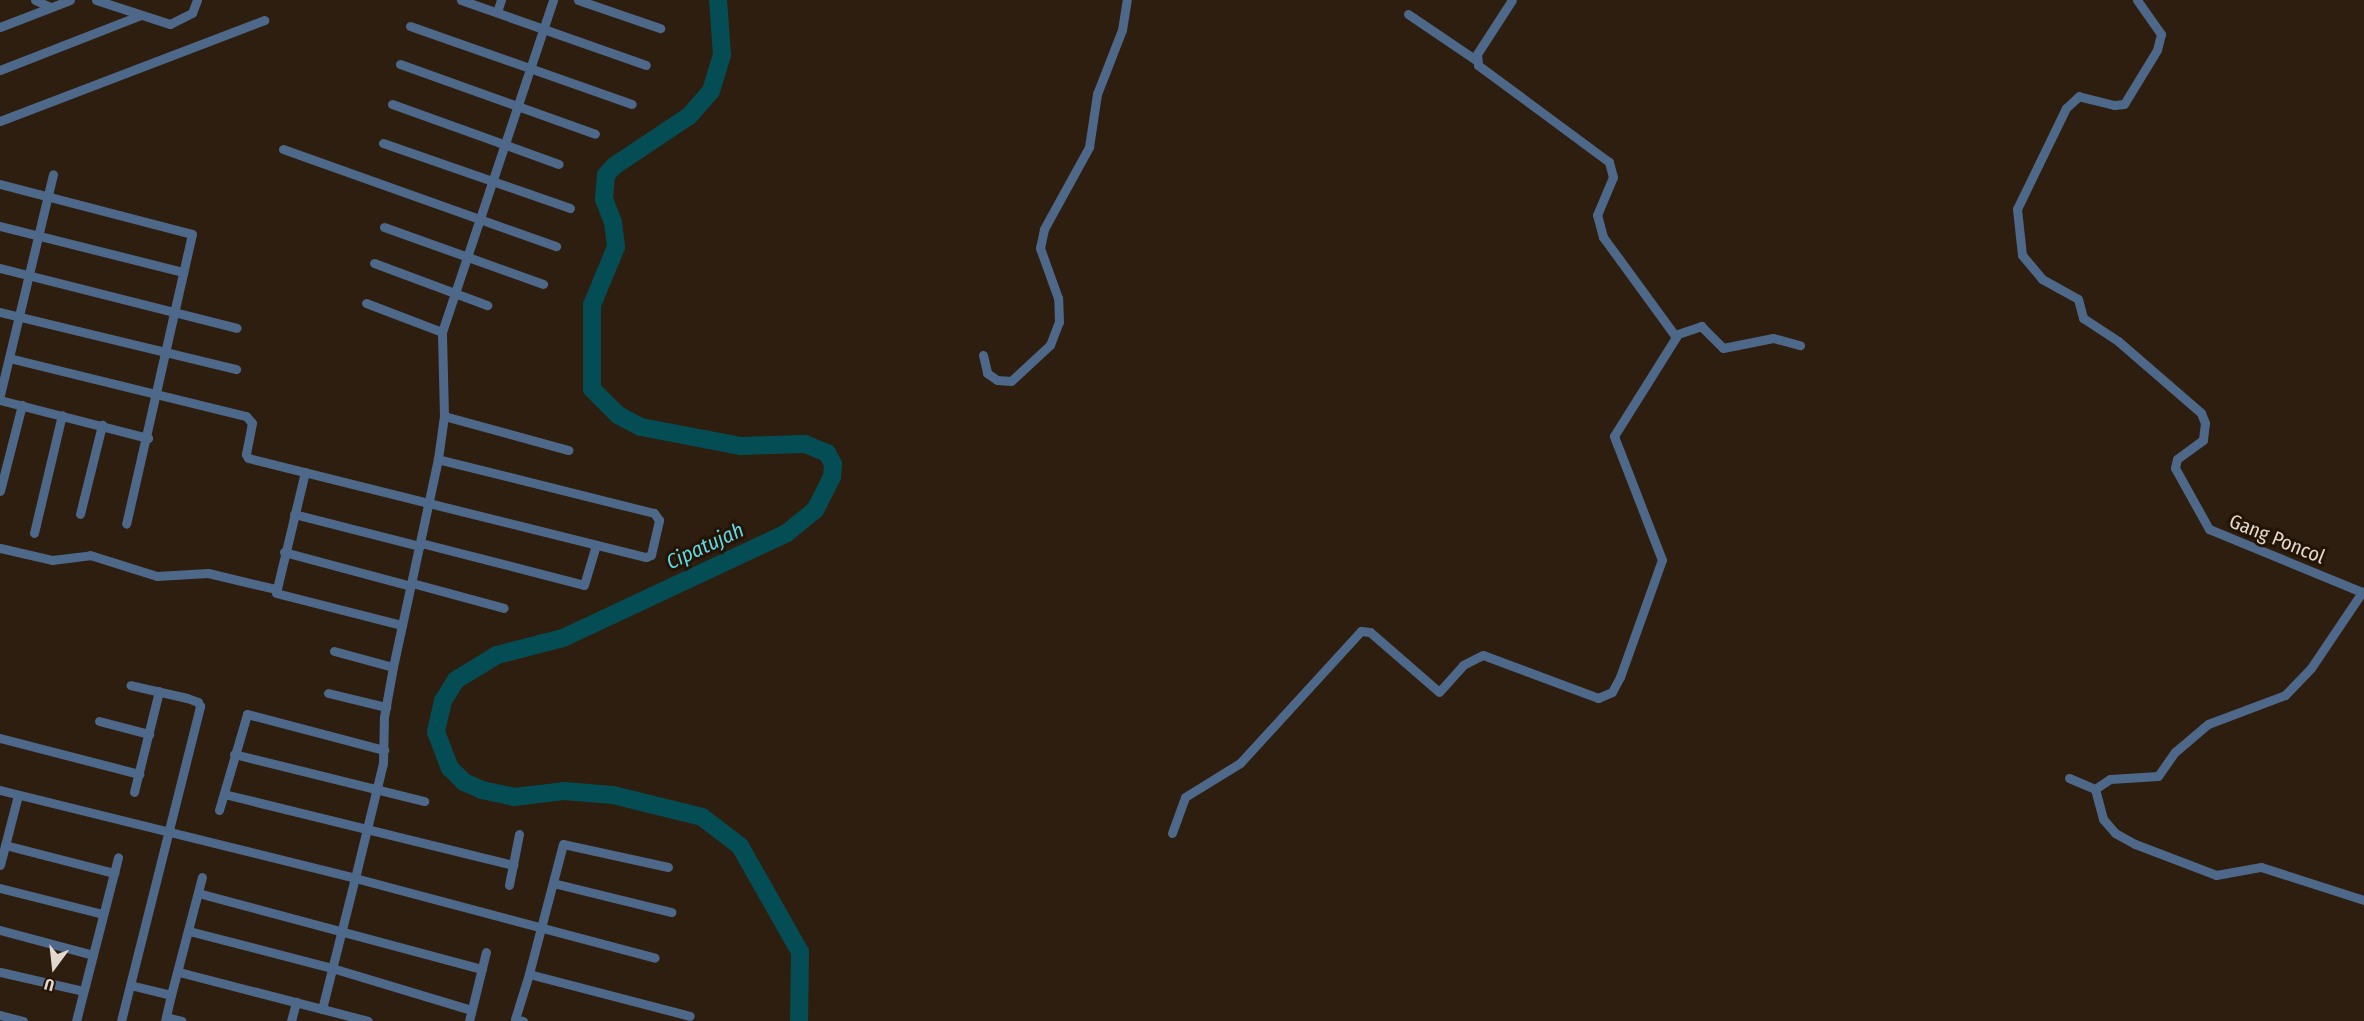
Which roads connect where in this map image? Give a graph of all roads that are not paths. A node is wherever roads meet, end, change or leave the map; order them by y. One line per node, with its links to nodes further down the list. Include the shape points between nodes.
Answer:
1 (35, 0): 12 (street)
2 (70, 0): 12 (street)
3 (96, 0): 15 (street)
4 (198, 0): 15 (street, via 192,13 175,23)
5 (461, 0): 13 (street)
6 (501, 0): 13 (street)
7 (553, 0): 20 (street)
8 (578, 0): 19 (street)
9 (1127, 0): 62 (street, via 1122,30 1097,94 1089,147 1044,229 1040,248 1058,298 1056,330 1039,359 1011,381 997,380 987,373)
10 (1512, 0): 21 (street)
11 (2137, 0): 88 (street, Gang Poncol, via 2161,34 2157,51 2124,104 2079,96 2073,99 2017,209 2022,255 2042,279 2072,294 2083,318 2118,341 2191,403 2204,419 2202,441 2177,459 2175,466 2209,529)
12 (50, 7): 18 (street)
13 (497, 12): 20 (street)
14 (1408, 14): 21 (street)
15 (141, 15): 25 (street)
16 (264, 20): 29 (street)
17 (410, 26): 24 (street)
18 (0, 27)
19 (660, 28)
20 (544, 29): 23 (street); 24 (street)
21 (1476, 60): 59 (street, via 1497,81 1609,162 1613,177 1597,215 1603,237)
22 (400, 64): 28 (street)
23 (646, 65)
24 (531, 69): 27 (street); 28 (street)
25 (0, 70)
26 (392, 104): 32 (street)
27 (632, 104)
28 (518, 106): 30 (street); 32 (street)
29 (0, 121)
30 (596, 134)
31 (383, 143): 36 (street)
32 (505, 144): 34 (street); 36 (street)
33 (283, 149): 40 (street)
34 (559, 164)
35 (53, 174): 38 (street)
36 (492, 181): 39 (street); 40 (street)
37 (0, 184): 38 (street)
38 (48, 196): 43 (street); 48 (street, via 189,231 192,236)
39 (570, 208)
40 (480, 219): 44 (street); 45 (street)
41 (0, 226): 43 (street)
42 (384, 227): 45 (street)
43 (38, 236): 48 (street); 49 (street)
44 (556, 246)
45 (467, 257): 50 (street); 51 (street)
46 (374, 263): 51 (street)
47 (0, 268): 49 (street)
48 (183, 272): 55 (street)
49 (29, 275): 55 (street); 56 (street)
50 (543, 284)
51 (455, 293): 53 (street); 58 (street)
52 (366, 303): 58 (street)
53 (487, 305)
54 (0, 312): 56 (street)
55 (174, 312): 57 (street); 61 (street)
56 (19, 316): 61 (street); 63 (street)
57 (237, 328)
58 (442, 332): 70 (street)
59 (1675, 335): 60 (street, via 1701,326 1723,348 1773,338); 114 (street, via 1614,436 1662,560 1612,692 1598,698 1483,655 1463,665 1439,692 1370,632 1361,631 1240,763 1185,797)
60 (1800, 345)
61 (164, 352): 64 (street); 65 (street)
62 (983, 355)
63 (9, 358): 65 (street); 66 (street)
64 (236, 369)
65 (153, 393): 72 (street); 75 (street, via 249,417 252,423 247,457)
66 (0, 394)
67 (0, 400): 68 (street)
68 (22, 405): 69 (street); 76 (street)
69 (62, 415): 71 (street); 81 (street)
70 (444, 416): 73 (street); 74 (street)
71 (102, 425): 72 (street); 78 (street)
72 (148, 438): 80 (street)
73 (568, 450)
74 (438, 459): 77 (street); 83 (street, via 659,516 647,557)
75 (305, 472): 77 (street); 79 (street)
76 (0, 491)
77 (428, 503): 82 (street); 83 (street)
78 (80, 514)
79 (294, 514): 82 (street); 85 (street)
80 (126, 524)
81 (34, 533)
82 (421, 544): 83 (street, via 584,585); 86 (street)
83 (596, 545)
84 (0, 548): 87 (street, via 52,560 90,555 157,576 208,573)
85 (284, 552): 86 (street); 87 (street)
86 (411, 585): 89 (street); 90 (street)
87 (275, 589): 90 (street, via 278,594)
88 (2363, 592): 105 (street, via 2311,668 2285,695 2208,724 2175,752 2158,776 2110,779)
89 (504, 608)
90 (402, 625): 92 (street)
91 (334, 651): 92 (street)
92 (393, 667): 96 (street)
93 (130, 685): 94 (street)
94 (159, 691): 98 (street); 112 (street, via 194,700 200,706)
95 (328, 693): 96 (street)
96 (386, 707): 100 (street)
97 (99, 721): 98 (street)
98 (149, 734): 102 (street)
99 (0, 738): 102 (street)
100 (384, 750): 101 (street, via 249,714 243,719); 104 (street)
101 (234, 754): 104 (street); 108 (street)
102 (139, 774): 107 (street)
103 (2068, 778): 105 (street)
104 (378, 789): 110 (street); 113 (street)
105 (2095, 789): 128 (street, via 2103,819 2115,833 2136,844 2216,875 2261,867)
106 (0, 790): 109 (street)
107 (134, 792)
108 (224, 794): 111 (street); 113 (street)
109 (18, 795): 112 (street); 116 (street)
110 (424, 801)
111 (219, 810)
112 (169, 831): 123 (street); 143 (street)
113 (367, 831): 119 (street); 123 (street)
114 (1172, 833)
115 (519, 834): 119 (street)
116 (5, 845): 118 (street); 121 (street)
117 (118, 857): 121 (street)
118 (0, 865)
119 (513, 865): 125 (street)
120 (669, 867): 124 (street, via 566,843)
121 (114, 873): 130 (street)
122 (202, 877): 127 (street)
123 (355, 878): 131 (street); 132 (street)
124 (553, 883): 129 (street); 131 (street)
125 (509, 885)
126 (0, 888): 130 (street)
127 (198, 893): 132 (street); 134 (street)
128 (2364, 900)
129 (671, 912)
130 (103, 914): 136 (street)
131 (541, 927): 137 (street); 142 (street)
132 (343, 929): 138 (street); 139 (street)
133 (0, 930): 136 (street)
134 (189, 931): 138 (street); 141 (street)
135 (486, 952): 139 (street)
136 (93, 955): 144 (street)
137 (656, 958)
138 (332, 968): 147 (street); 148 (street)
139 (482, 969): 148 (street)
140 (0, 972): 144 (street)
141 (179, 972): 145 (street); 146 (street)
142 (529, 974): 150 (street); 153 (street)
143 (130, 985): 145 (street); 156 (street)
144 (83, 991): 155 (street)
145 (171, 995): 152 (street)
146 (296, 1002): 147 (street); 158 (street)
147 (322, 1009): 151 (street)
148 (471, 1010): 160 (street)
149 (0, 1015): 154 (street)
150 (690, 1016)
151 (347, 1018): 159 (street)
152 (165, 1019): 157 (street)
153 (517, 1020)
154 (23, 1021)
155 (76, 1021)
156 (121, 1021)
157 (182, 1021)
158 (291, 1021)
159 (368, 1021)
160 (469, 1021)

